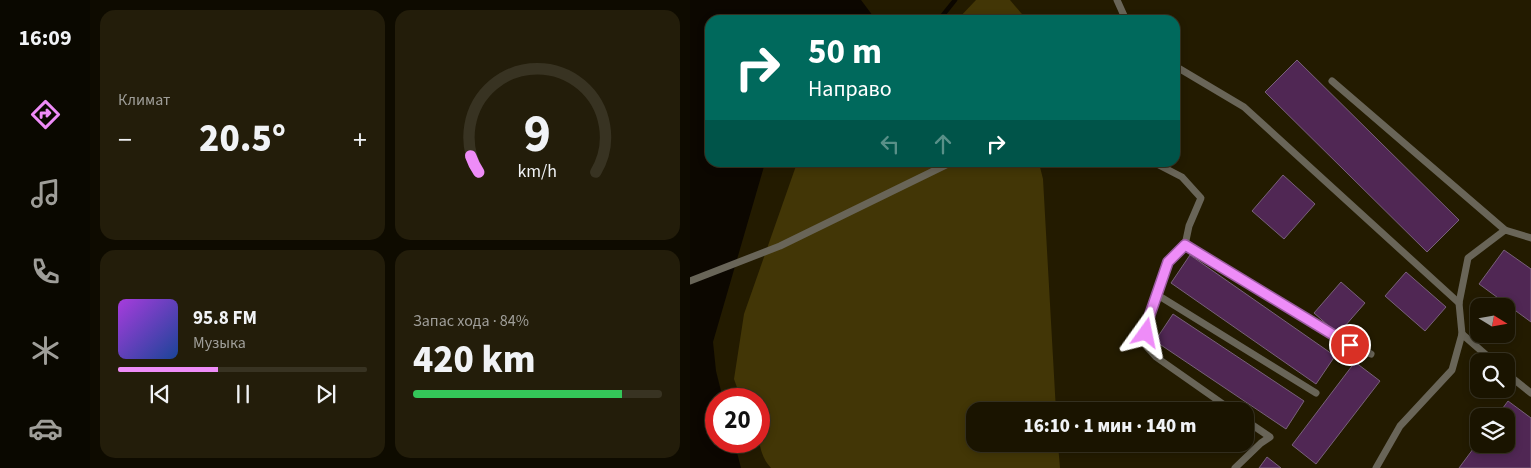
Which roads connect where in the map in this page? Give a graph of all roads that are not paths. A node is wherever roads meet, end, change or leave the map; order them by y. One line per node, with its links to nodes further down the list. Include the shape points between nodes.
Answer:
1 (1117, 0): 2 (lane)
2 (1124, 15)
3 (1180, 69): 12 (lane, via 1244,107)
4 (1332, 81): 7 (lane)
5 (942, 167): 10 (lane, via 780,246)
6 (1163, 167): 9 (lane, via 1182,177 1201,198)
7 (1505, 230): 8 (lane); 12 (lane, via 1468,258)
8 (1531, 238)
9 (1185, 245): 11 (lane, via 1168,262); 15 (lane, via 1350,345)
10 (690, 281)
11 (1156, 294): 18 (lane); 19 (lane, via 1145,345 1156,357)
12 (1459, 303): 13 (lane)
13 (1462, 334): 14 (lane); 24 (lane, via 1452,370 1400,426)
14 (1484, 353)
15 (1371, 354)
16 (1515, 380): 17 (lane)
17 (1531, 393)
18 (1316, 394)
19 (1220, 402)
20 (1254, 426): 21 (lane, via 1270,437)
21 (1254, 449)
22 (1251, 452): 23 (lane)
23 (1234, 468)
24 (1376, 468)

